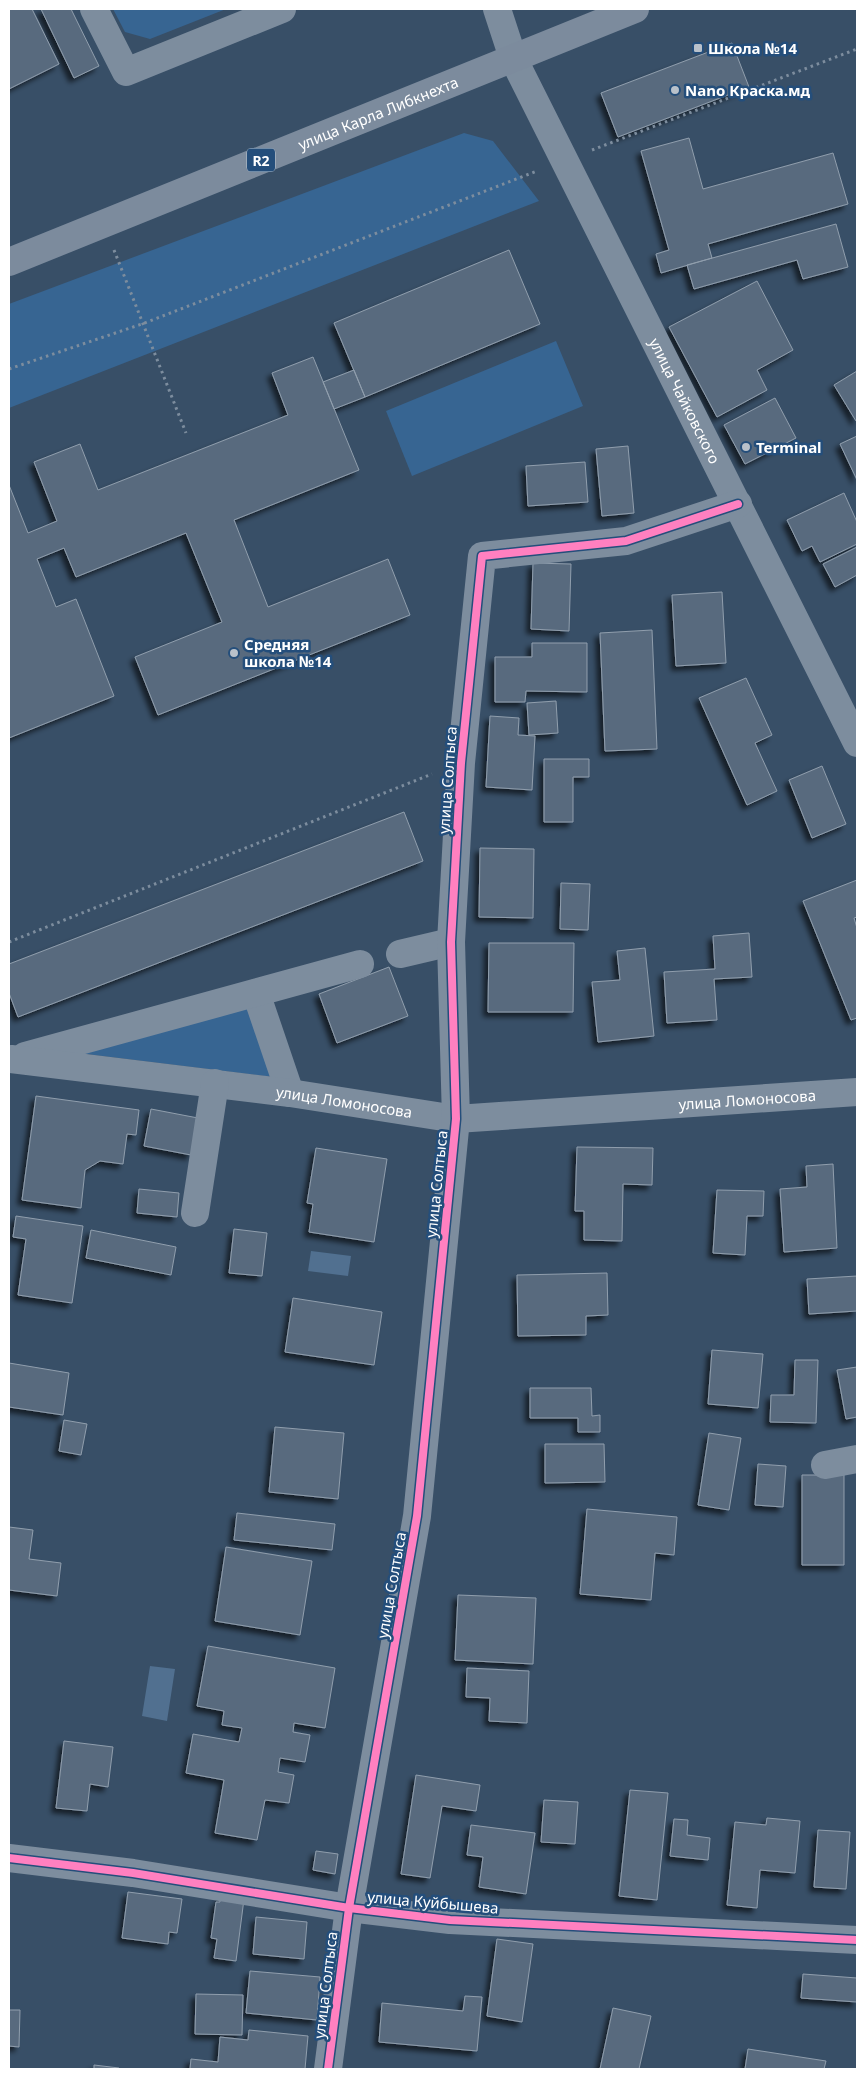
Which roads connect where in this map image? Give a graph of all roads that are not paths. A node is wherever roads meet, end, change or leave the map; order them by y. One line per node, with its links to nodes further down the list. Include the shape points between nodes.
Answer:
1 (94, 9): 2 (street, via 126,72)
2 (282, 9)
3 (497, 9): 5 (street, улица Чайковского)
4 (635, 9): 5 (main road, улица Карла Либкнехта / R2)
5 (513, 58): 6 (main road, улица Карла Либкнехта / R2); 7 (street, улица Чайковского)
6 (9, 262)
7 (738, 504): 8 (street, улица Чайковского); 9 (street, улица Солтыса, via 626,541 482,556 460,763)
8 (857, 742)
9 (451, 942): 10 (street); 17 (street, улица Солтыса)
10 (400, 954)
11 (360, 964): 12 (street)
12 (256, 993): 13 (street); 16 (street)
13 (10, 1062): 14 (street, улица Ломоносова)
14 (215, 1083): 16 (street, улица Ломоносова); 18 (street)
15 (857, 1092): 17 (street, улица Ломоносова)
16 (290, 1093): 17 (street, улица Ломоносова)
17 (456, 1120): 22 (street, улица Солтыса, via 417,1516)
18 (195, 1213)
19 (857, 1459): 20 (street)
20 (826, 1465)
21 (9, 1858): 22 (street, улица Куйбышева, via 133,1873)
22 (349, 1908): 23 (street, улица Куйбышева, via 450,1920); 24 (street, улица Солтыса)
23 (857, 1940)
24 (328, 2069)

